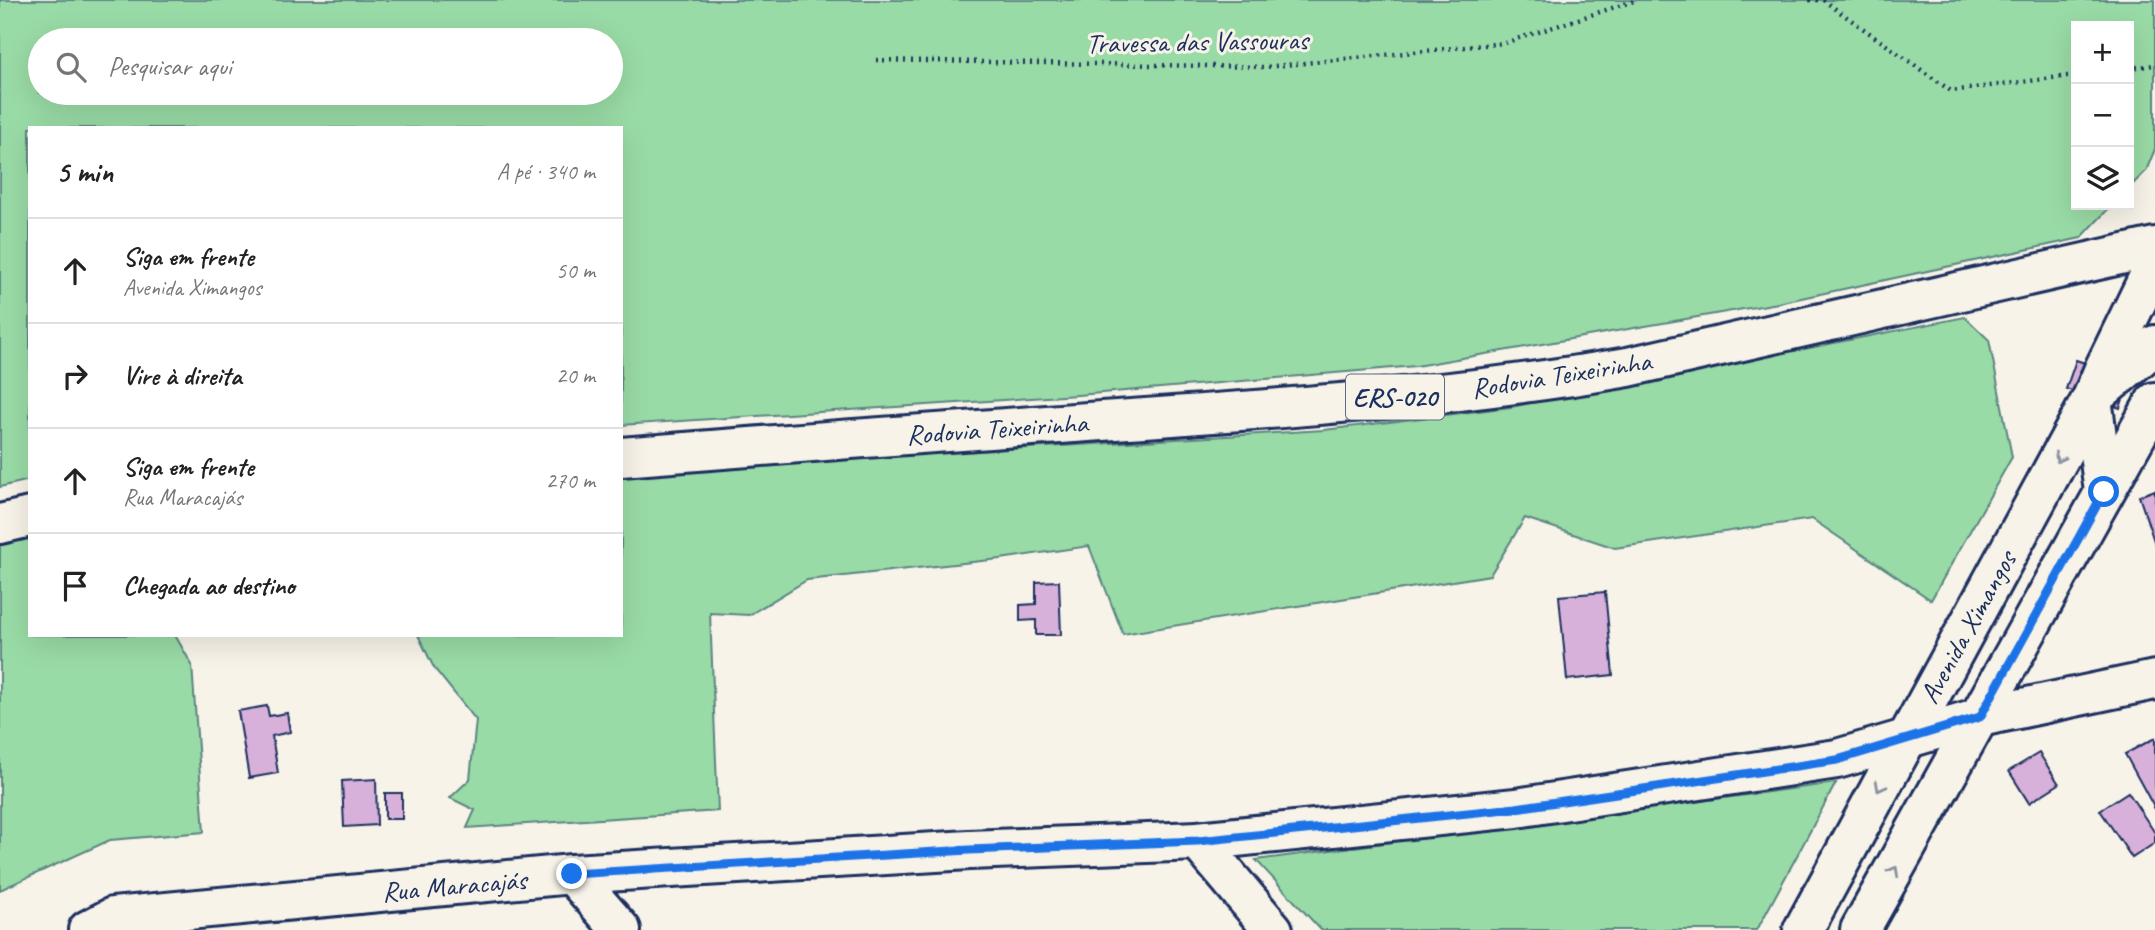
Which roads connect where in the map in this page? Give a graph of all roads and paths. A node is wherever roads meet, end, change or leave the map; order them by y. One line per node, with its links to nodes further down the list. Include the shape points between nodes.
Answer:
1 (1637, 0): 3 (path, Travessa das Vassouras, via 1504,43 1265,67)
2 (1809, 0): 6 (path, via 1823,1 1951,91)
3 (876, 60)
4 (2155, 65): 5 (path)
5 (2134, 67)
6 (2071, 76)
7 (2155, 247): 12 (street, Rodovia Teixeirinha / ERS-020, via 1546,381 1318,406)
8 (2155, 264): 10 (street)
9 (2155, 345): 10 (street, Avenida Ximangos)
10 (2092, 398): 13 (street); 18 (street, Avenida Ximangos, one-way to 18)
11 (2155, 402): 13 (street, Avenida Ximangos)
12 (623, 457)
13 (2104, 492): 17 (street, Avenida Ximangos)
14 (28, 517): 15 (street)
15 (0, 524)
16 (2155, 680): 17 (street, Rua Maracajás)
17 (1980, 717): 18 (street, Rua Maracajás); 25 (street, Avenida Ximangos, one-way to 17)
18 (1907, 738): 19 (street, Rua Maracajás, via 1837,760 1530,806); 24 (street, Avenida Ximangos, one-way to 24)
19 (1198, 841): 20 (street, Rua Maracajás); 23 (street)
20 (572, 874): 21 (street, Rua Maracajás, via 113,917); 22 (street)
21 (88, 930)
22 (621, 930)
23 (1273, 930)
24 (1804, 930)
25 (1860, 930)

